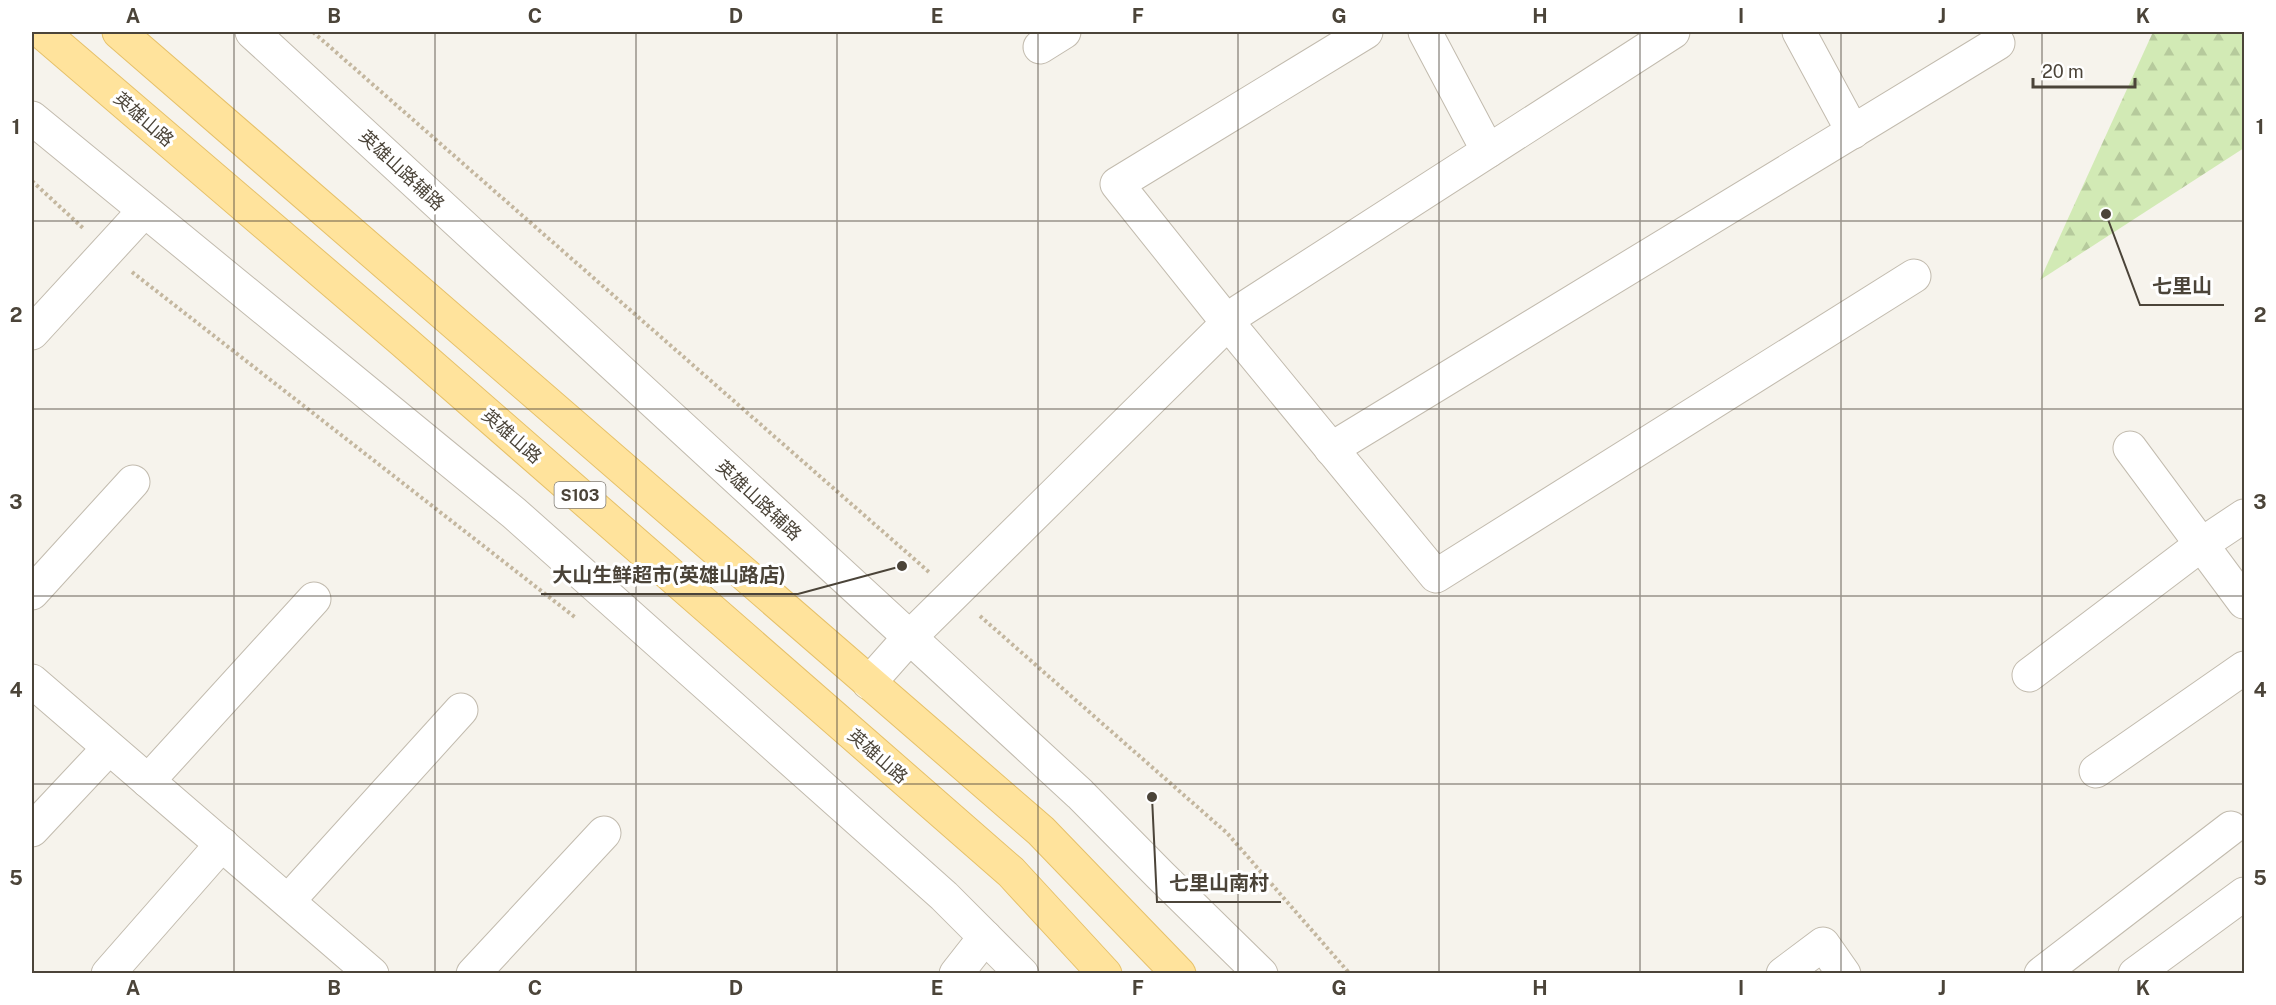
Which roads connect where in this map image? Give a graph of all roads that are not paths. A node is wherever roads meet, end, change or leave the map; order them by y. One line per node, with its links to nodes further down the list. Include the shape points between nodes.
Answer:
1 (42, 32): 45 (main road, 英雄山路 / S103, via 1011,872)
2 (118, 32): 28 (main road, S103)
3 (252, 32): 24 (street, 英雄山路辅路)
4 (1366, 32): 14 (street, via 1117,184)
5 (1425, 32): 11 (street)
6 (1673, 32): 11 (street)
7 (1799, 32): 10 (street)
8 (1998, 43): 10 (street)
9 (32, 118): 12 (street)
10 (1853, 132): 17 (street)
11 (1488, 151): 14 (street)
12 (144, 211): 15 (street); 39 (street, via 514,513 944,896)
13 (1914, 276): 17 (street, via 1436,576)
14 (1227, 323): 17 (street); 24 (street)
15 (32, 333)
16 (2130, 448): 20 (street)
17 (1331, 449)
18 (133, 482): 21 (street)
19 (2244, 516): 20 (street)
20 (2202, 544): 23 (street); 26 (street)
21 (32, 593)
22 (314, 599): 32 (street)
23 (2244, 602)
24 (909, 638): 28 (street); 47 (street, 英雄山路辅路, via 1080,794)
25 (2244, 668): 31 (street)
26 (2029, 675)
27 (32, 681): 30 (street)
28 (869, 683): 46 (main road, S103, via 1041,831)
29 (461, 710): 38 (street)
30 (109, 748): 32 (street); 33 (street)
31 (2096, 771)
32 (148, 781): 36 (street)
33 (32, 830)
34 (2240, 830): 50 (street)
35 (604, 832): 42 (street)
36 (222, 844): 38 (street); 41 (street)
37 (2244, 894): 51 (street)
38 (288, 901): 40 (street)
39 (985, 937): 43 (street); 44 (street)
40 (357, 969)
41 (108, 974)
42 (473, 974)
43 (956, 974)
44 (1022, 974)
45 (1105, 974)
46 (1179, 974)
47 (1261, 974)
48 (1784, 974): 49 (street, via 1823,944)
49 (1844, 974)
50 (2041, 974)
51 (2135, 974)

